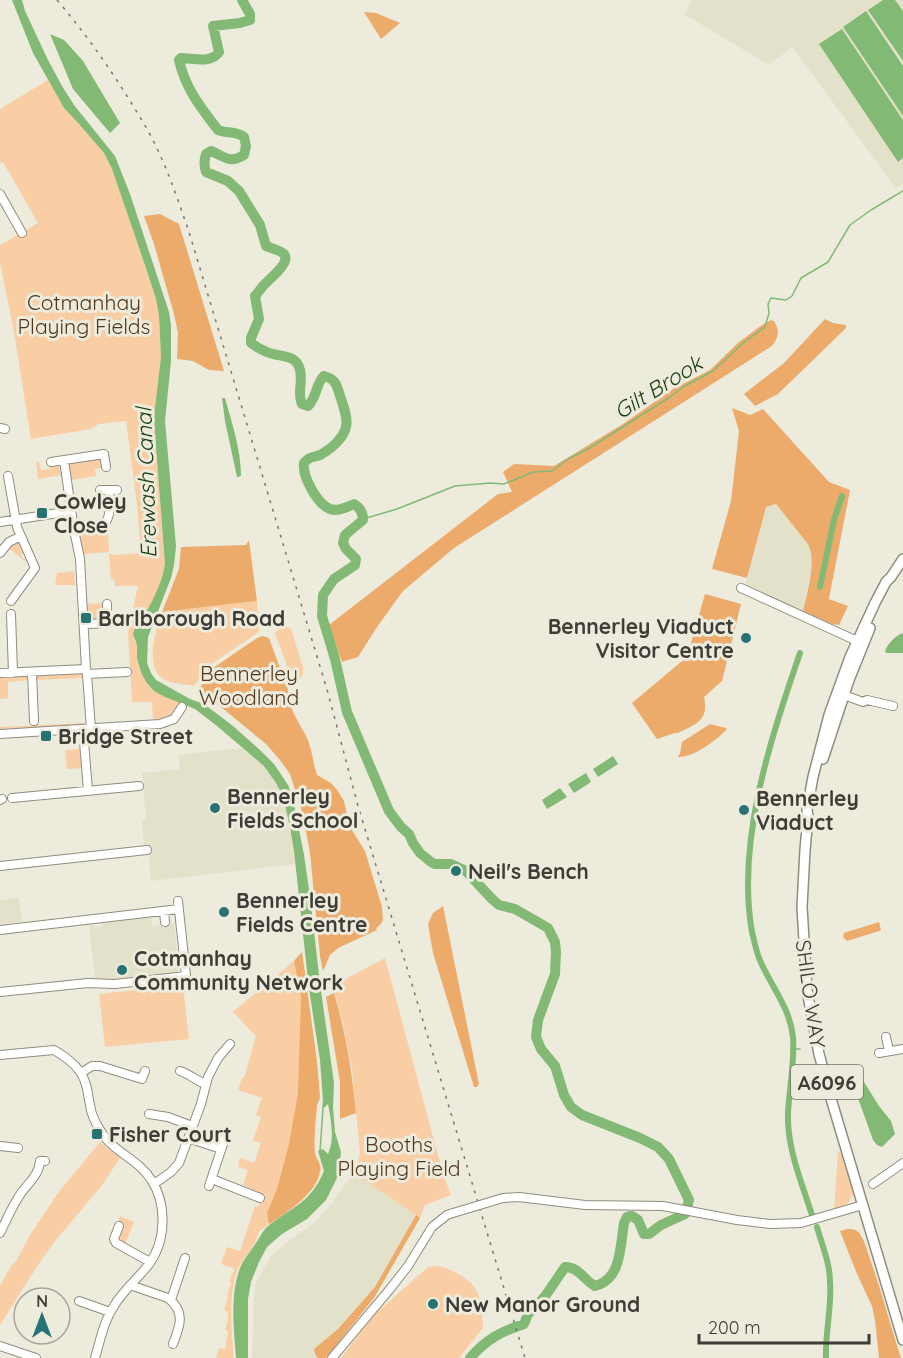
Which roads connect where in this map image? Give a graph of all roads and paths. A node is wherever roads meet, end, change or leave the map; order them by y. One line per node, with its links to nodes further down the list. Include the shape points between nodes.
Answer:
1 (0, 194): 2 (street)
2 (22, 232)
3 (64, 460): 4 (street); 5 (street, via 104,454); 8 (street)
4 (51, 462)
5 (106, 467)
6 (8, 476): 9 (street)
7 (100, 490): 11 (street, via 113,490 110,516 98,526)
8 (71, 511): 9 (street); 11 (street)
9 (15, 520): 10 (street); 12 (street)
10 (0, 522)
11 (74, 530): 20 (street)
12 (21, 536): 13 (street); 17 (street, via 26,555 35,568)
13 (0, 553)
14 (903, 559): 15 (main road, SHILO WAY / A6096)
15 (891, 577): 21 (main road, SHILO WAY / A6096, via 891,585); 22 (main road, SHILO WAY / A6096)
16 (741, 588): 22 (street)
17 (11, 601)
18 (107, 604): 20 (street, via 106,621)
19 (13, 618): 27 (street)
20 (84, 624): 23 (street)
21 (867, 634): 22 (street); 28 (main road, SHILO WAY / A6096)
22 (857, 640): 28 (main road, SHILO WAY / A6096)
23 (86, 671): 24 (street); 25 (street); 32 (street)
24 (32, 672): 27 (street); 31 (street)
25 (127, 672)
26 (0, 673): 27 (street)
27 (13, 673)
28 (841, 691): 29 (street); 69 (main road, SHILO WAY / A6096, via 808,816 803,939 807,990 824,1074)
29 (893, 706)
30 (182, 707): 32 (street, via 166,723)
31 (34, 721)
32 (87, 729): 33 (street); 35 (street)
33 (0, 734)
34 (134, 788): 35 (street)
35 (88, 791): 36 (street)
36 (12, 798)
37 (147, 850): 38 (street)
38 (0, 866)
39 (164, 911): 40 (street); 41 (street); 42 (street, via 178,905)
40 (165, 922)
41 (0, 930)
42 (186, 976): 43 (street); 44 (street)
43 (187, 985)
44 (0, 992)
45 (886, 1037): 48 (street)
46 (230, 1044): 54 (street, via 215,1063)
47 (903, 1049): 48 (street)
48 (889, 1051): 49 (street)
49 (879, 1053)
50 (0, 1054): 53 (street, via 54,1050)
51 (144, 1071): 53 (street, via 142,1079 100,1066)
52 (179, 1071): 54 (street)
53 (81, 1073): 65 (street, via 103,1135 138,1164)
54 (206, 1084): 56 (street)
55 (149, 1114): 56 (street)
56 (192, 1126): 57 (street)
57 (188, 1138): 61 (street); 65 (street, via 177,1166)
58 (225, 1138): 61 (street)
59 (0, 1146): 60 (street)
60 (12, 1149)
61 (221, 1149): 68 (street, via 211,1182)
62 (45, 1161): 71 (street, via 40,1161 39,1170 19,1196)
63 (903, 1164): 64 (street)
64 (881, 1179): 66 (street); 67 (street)
65 (154, 1184): 73 (street, via 162,1224 157,1250)
66 (873, 1184)
67 (887, 1187)
68 (260, 1198)
69 (863, 1205): 78 (main road, SHILO WAY / A6096); 83 (street, bridge, via 790,1224 754,1223 651,1205 585,1205 503,1198 447,1215 432,1227 408,1266)
70 (116, 1229): 73 (street, via 116,1243)
71 (0, 1233)
72 (185, 1258): 75 (street)
73 (150, 1262): 74 (street)
74 (129, 1285): 75 (street); 77 (street)
75 (171, 1300): 79 (street, via 180,1319)
76 (78, 1302): 77 (street)
77 (111, 1312): 82 (street)
78 (903, 1340)
79 (173, 1344)
80 (0, 1346): 81 (street)
81 (36, 1358)
82 (95, 1358)
83 (332, 1358)

